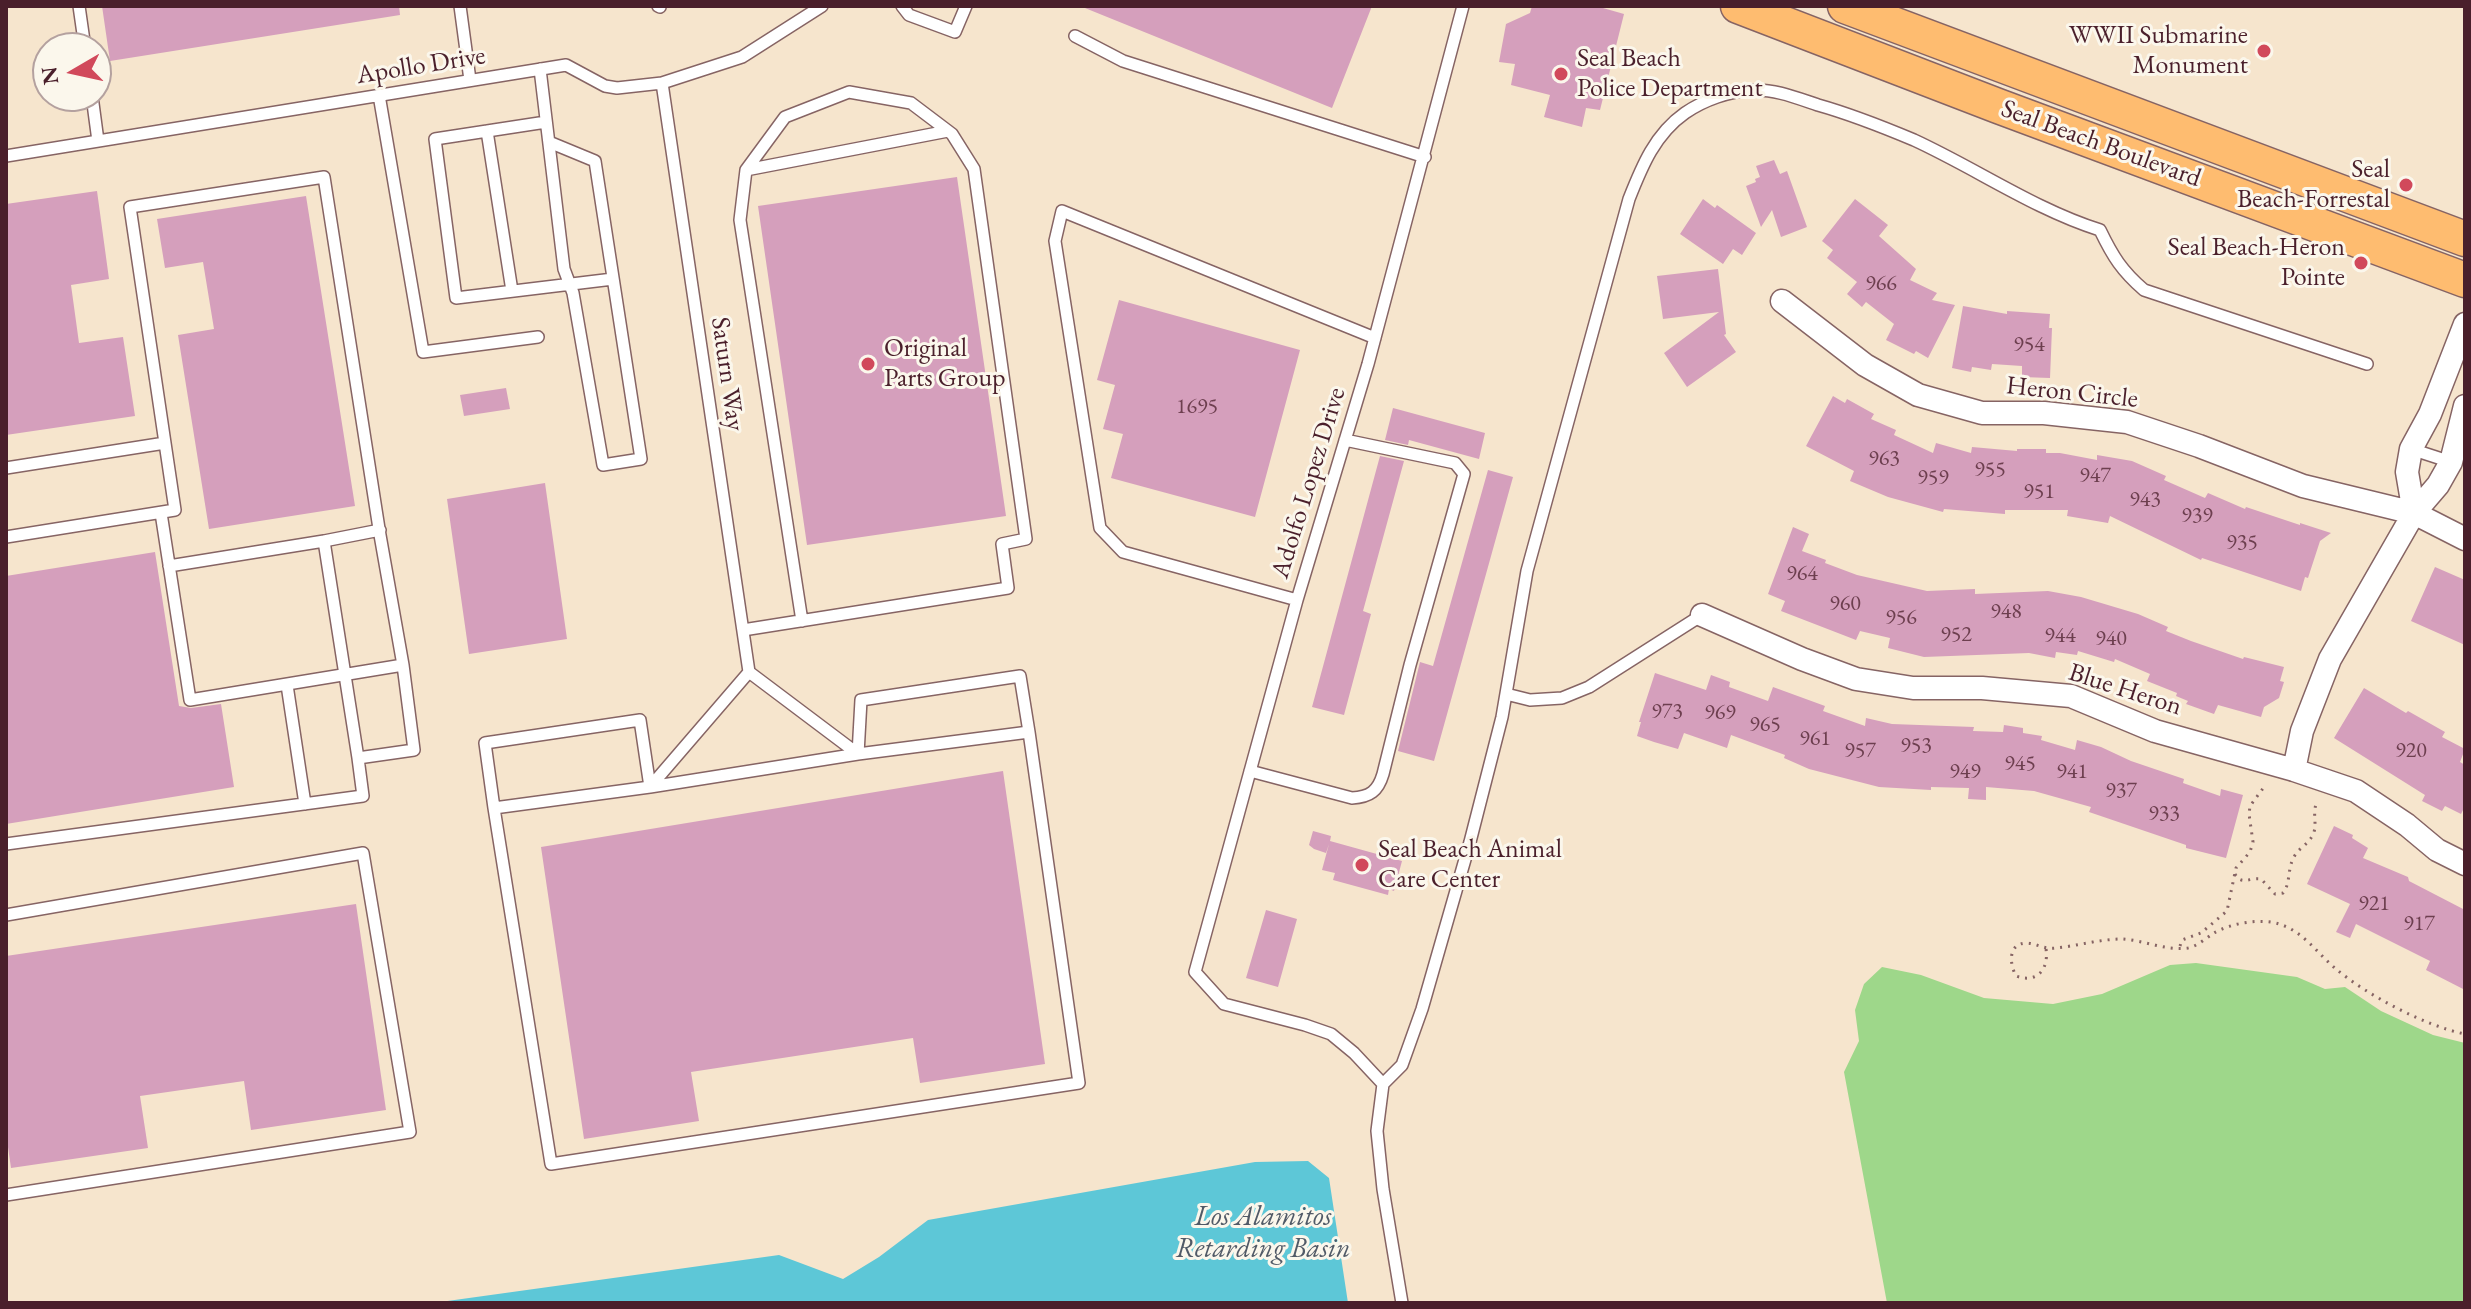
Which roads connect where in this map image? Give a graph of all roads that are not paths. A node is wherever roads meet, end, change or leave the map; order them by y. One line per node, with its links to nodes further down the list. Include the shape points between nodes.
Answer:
1 (79, 6): 9 (lane)
2 (460, 6): 12 (lane)
3 (822, 6): 13 (lane, Apollo Drive, via 742,57)
4 (902, 6): 5 (lane, via 909,15 955,32)
5 (966, 6)
6 (1463, 6): 22 (lane, Adolfo Lopez Drive)
7 (1738, 6): 26 (main road, Seal Beach Boulevard)
8 (1845, 6): 24 (main road, Seal Beach Boulevard)
9 (83, 32)
10 (1075, 36): 22 (lane, via 1123,61)
11 (540, 69): 12 (lane, Apollo Drive); 13 (lane, Apollo Drive, via 566,65 617,88); 16 (lane)
12 (470, 80): 14 (lane, Apollo Drive)
13 (662, 83): 50 (lane, Saturn Way)
14 (379, 95): 19 (lane, Apollo Drive); 31 (lane, via 423,352)
15 (94, 112): 19 (lane)
16 (546, 122): 17 (lane); 20 (lane)
17 (487, 131): 28 (lane); 28 (lane, via 435,139 456,298)
18 (948, 131): 23 (lane); 23 (lane, via 911,103 849,92 785,117); 49 (lane, via 974,169 1026,539 1002,544 1008,588)
19 (98, 141): 21 (lane, Apollo Drive)
20 (549, 142): 25 (lane, via 595,161); 27 (lane)
21 (6, 156)
22 (1425, 157): 32 (lane, Adolfo Lopez Drive)
23 (746, 170): 49 (lane, via 740,220)
24 (2465, 239)
25 (613, 279): 27 (lane); 27 (lane, via 641,459 603,465)
26 (2465, 280)
27 (570, 284): 28 (lane)
28 (512, 291)
29 (1782, 301): 41 (street, Heron Circle, via 1865,365 1918,395 1982,413 2127,422 2303,486)
30 (2465, 324): 37 (street)
31 (538, 337)
32 (1375, 338): 35 (lane, Adolfo Lopez Drive); 47 (lane, via 1062,211 1055,241 1100,528 1123,552)
33 (2367, 364): 55 (lane, via 2144,290 2112,257 2100,230 2042,207 1914,140 1778,92 1753,90 1703,103 1655,144 1629,199 1527,571)
34 (2465, 406): 38 (street)
35 (1345, 440): 47 (lane, Adolfo Lopez Drive); 60 (lane, via 1455,463 1464,474 1383,774 1379,787 1365,797 1345,797)
36 (165, 443): 39 (lane); 40 (lane, via 175,510); 42 (lane, via 130,207 324,177)
37 (2411, 449): 38 (lane); 41 (street, via 2407,472)
38 (2451, 462): 41 (street)
39 (6, 468)
40 (161, 513): 43 (lane); 46 (lane)
41 (2414, 513): 44 (street, Heron Circle); 59 (street, via 2330,659 2302,731)
42 (380, 530): 45 (lane); 51 (lane)
43 (6, 537)
44 (2465, 539)
45 (324, 541): 46 (lane); 53 (lane)
46 (169, 566): 54 (lane, via 190,700)
47 (1297, 600): 60 (lane, Adolfo Lopez Drive)
48 (1702, 615): 55 (lane, via 1589,687 1562,698 1530,700); 59 (street, Blue Heron, via 1856,679 1913,688 2071,696 2155,731)
49 (802, 621): 50 (lane)
50 (743, 630): 52 (lane, Saturn Way)
51 (403, 665): 53 (lane); 58 (lane, via 414,750)
52 (749, 672): 57 (lane); 61 (lane)
53 (346, 675): 54 (lane); 58 (lane)
54 (287, 685): 62 (lane)
55 (1506, 694): 67 (lane, via 1422,1009 1402,1065)
56 (1029, 732): 57 (lane); 57 (lane, via 1020,676 861,700); 63 (lane, via 1079,1083 551,1164)
57 (858, 754): 61 (lane)
58 (358, 758): 62 (lane, via 363,796)
59 (2294, 770): 65 (street, Blue Heron, via 2356,791)
60 (1250, 771): 67 (lane, Adolfo Lopez Drive, via 1195,972 1224,1004 1331,1034)
61 (650, 787): 63 (lane); 63 (lane, via 640,720 485,743)
62 (305, 804): 64 (lane)
63 (494, 808)
64 (6, 844)
65 (2465, 864)
66 (6, 915): 68 (lane, via 363,853 410,1132)
67 (1383, 1084): 69 (lane, via 1377,1131)
68 (6, 1195)
69 (1402, 1303)

